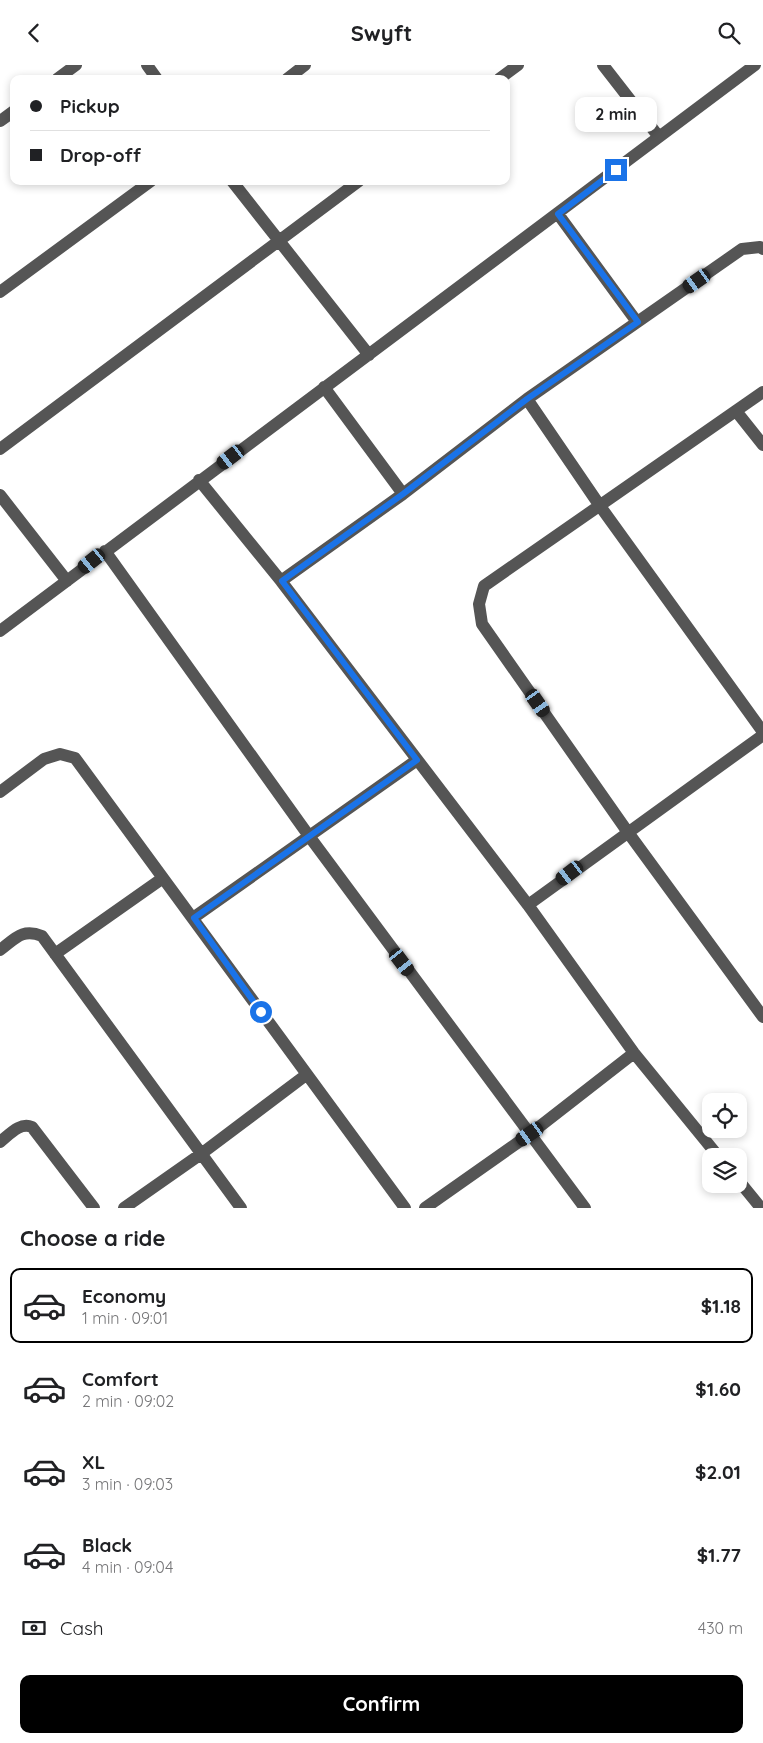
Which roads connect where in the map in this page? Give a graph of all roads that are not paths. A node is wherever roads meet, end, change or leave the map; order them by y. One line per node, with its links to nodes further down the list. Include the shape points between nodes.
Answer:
1 (76, 65): 6 (street)
2 (305, 65): 7 (street)
3 (518, 65): 8 (street)
4 (603, 65): 9 (street)
5 (755, 65): 9 (street)
6 (62, 75)
7 (292, 75)
8 (504, 75)
9 (659, 137): 13 (street)
10 (146, 185): 16 (street)
11 (235, 185): 14 (street)
12 (354, 185): 14 (street)
13 (558, 214): 17 (street); 18 (street)
14 (278, 240): 18 (street); 24 (street)
15 (763, 249): 17 (street, via 742,249)
16 (0, 293)
17 (638, 322): 21 (street)
18 (368, 355): 19 (street)
19 (324, 387): 25 (street); 26 (street)
20 (763, 392): 22 (street)
21 (527, 399): 26 (street); 28 (street)
22 (736, 411): 23 (street); 28 (street)
23 (763, 445)
24 (0, 449)
25 (199, 480): 29 (street); 31 (street)
26 (403, 494): 31 (street)
27 (0, 495): 30 (street)
28 (600, 506): 33 (street); 36 (street, via 484,587 479,604 482,624)
29 (105, 551): 30 (street); 37 (street)
30 (67, 581): 32 (street)
31 (282, 581): 34 (street)
32 (0, 631)
33 (763, 733): 36 (street)
34 (417, 760): 37 (street); 39 (street)
35 (0, 792): 38 (street, via 44,759 60,754 75,758)
36 (627, 831): 39 (street); 43 (street)
37 (309, 836): 40 (street); 46 (street)
38 (163, 878): 40 (street); 42 (street)
39 (528, 905): 44 (street)
40 (194, 918): 45 (street)
41 (0, 950): 42 (street, via 22,934 31,932 42,936)
42 (55, 954): 49 (street)
43 (763, 1017)
44 (634, 1053): 46 (street); 48 (street)
45 (306, 1075): 49 (street); 54 (street)
46 (530, 1134): 55 (street); 56 (street)
47 (0, 1141): 51 (street, via 21,1126 32,1127)
48 (711, 1148)
49 (201, 1154): 52 (street); 53 (street)
50 (747, 1191): 57 (street)
51 (94, 1208)
52 (124, 1208)
53 (241, 1208)
54 (405, 1208)
55 (425, 1208)
56 (585, 1208)
57 (760, 1208)

